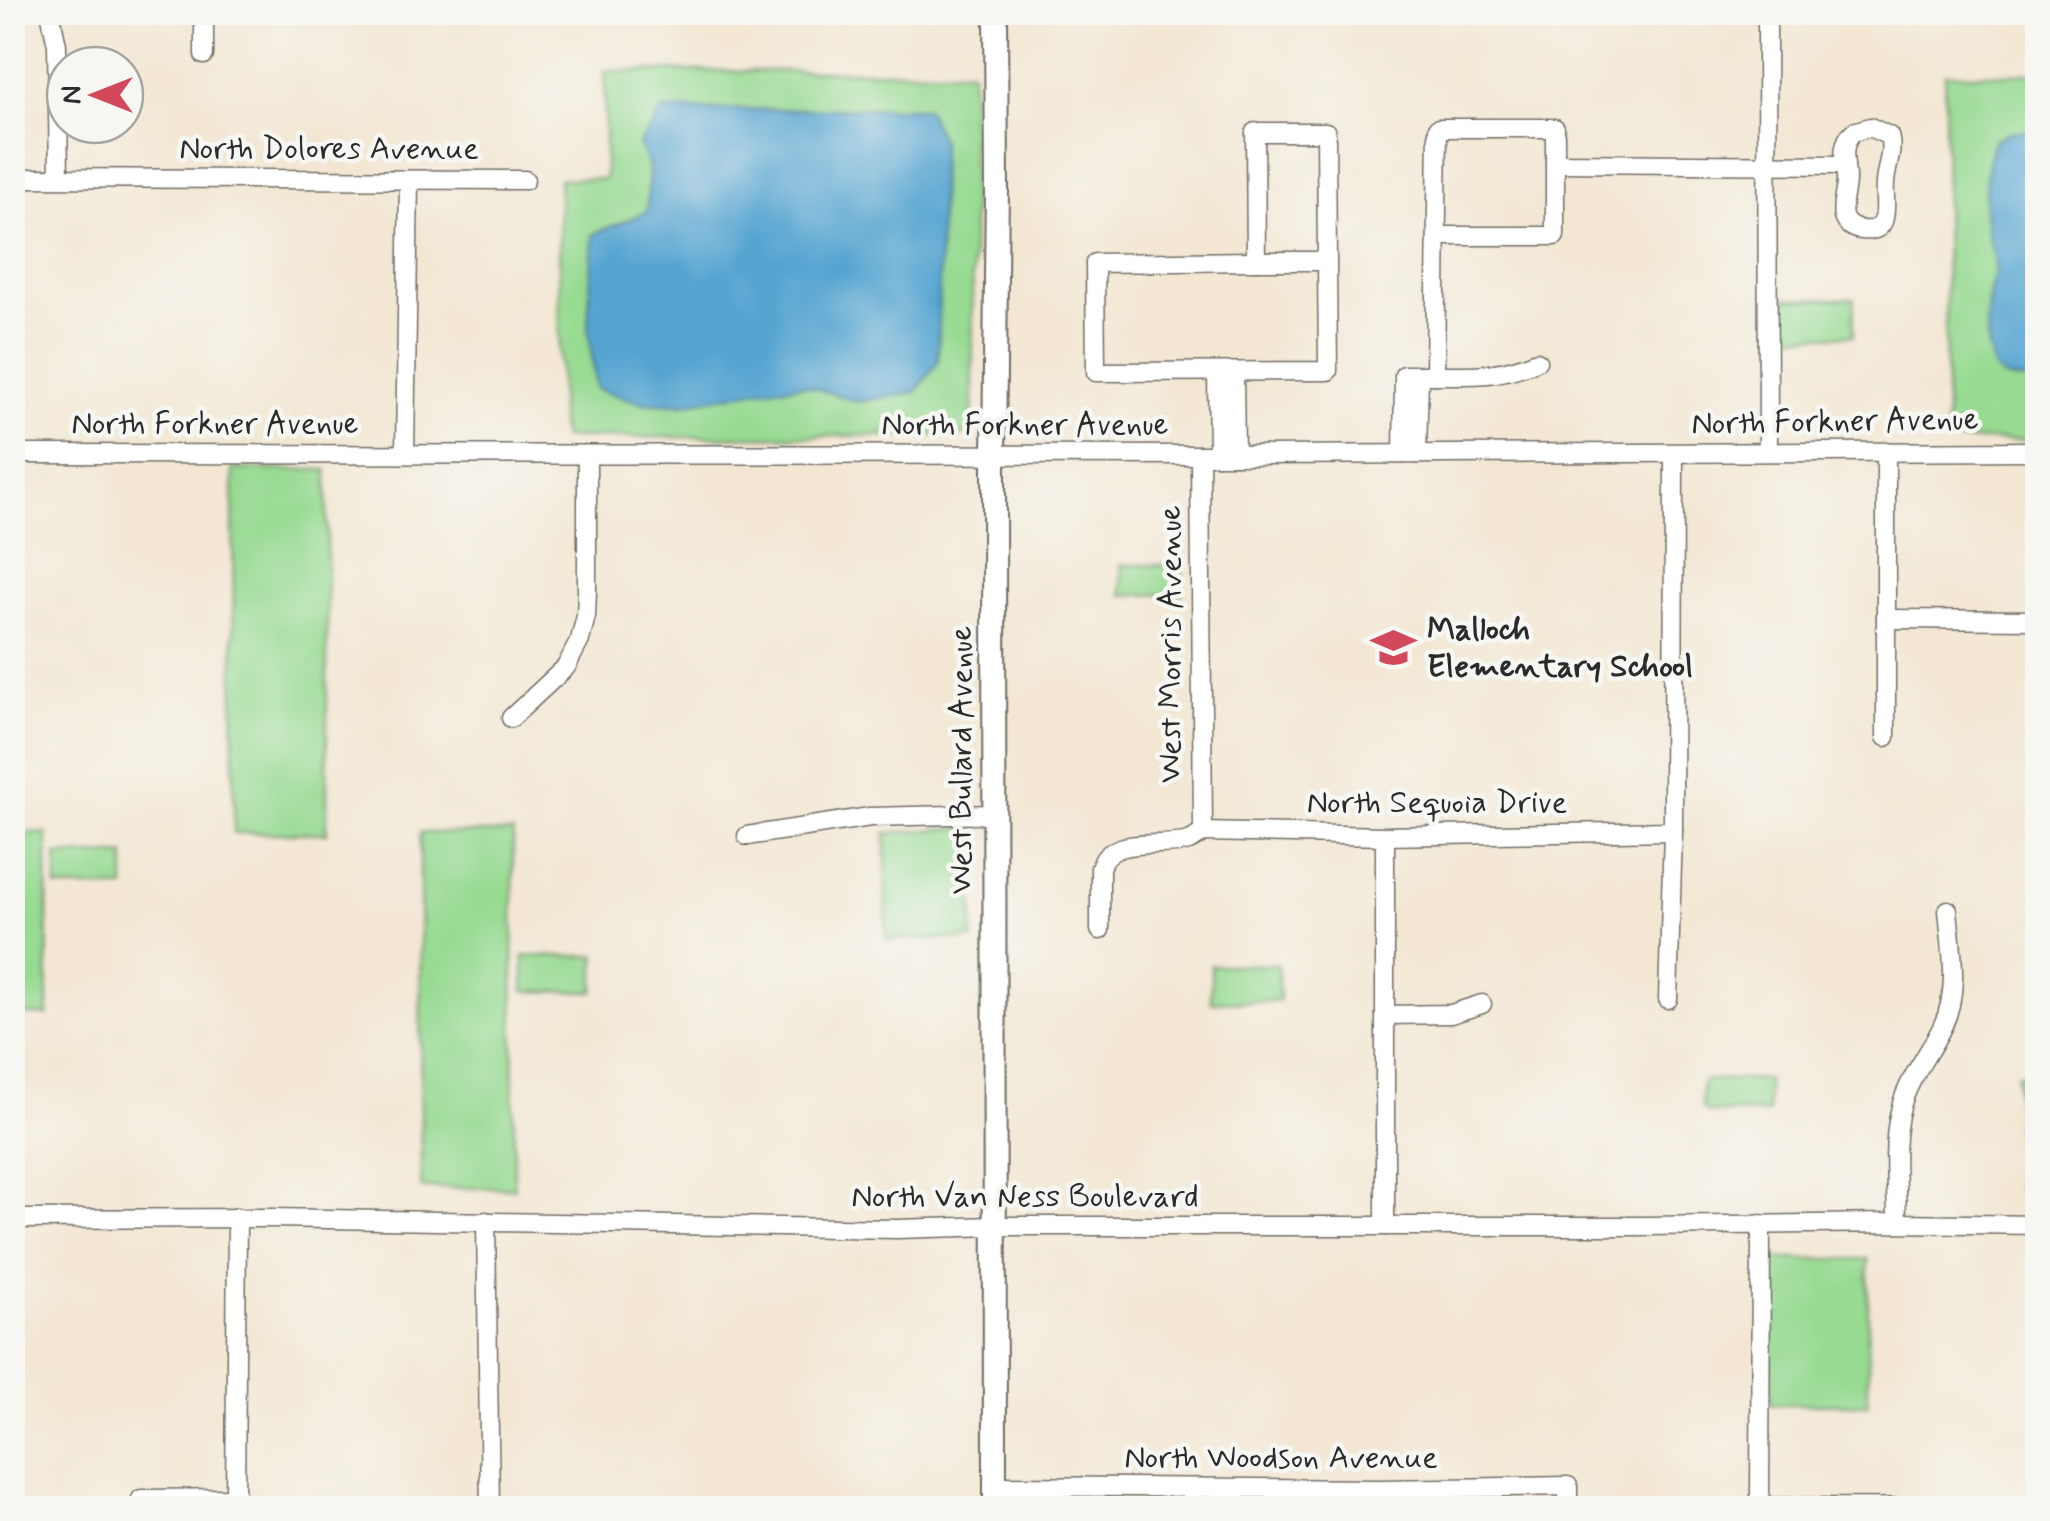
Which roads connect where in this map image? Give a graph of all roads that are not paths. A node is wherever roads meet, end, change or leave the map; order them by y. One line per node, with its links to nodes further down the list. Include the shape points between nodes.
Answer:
1 (50, 12): 9 (street, via 57,44)
2 (204, 12): 5 (street)
3 (996, 12): 27 (main road, West Bullard Avenue)
4 (1767, 12): 7 (street)
5 (204, 55)
6 (1555, 163): 7 (street); 13 (street, via 1555,236); 13 (street, via 1555,128 1438,128)
7 (1767, 166): 8 (street); 21 (street)
8 (1845, 166): 8 (street, via 1844,144 1853,132 1870,128 1889,136 1887,212 1876,228 1855,229 1844,218)
9 (58, 176): 10 (street, North Dolores Avenue); 11 (street, North Dolores Avenue)
10 (12, 178)
11 (409, 180): 12 (street, North Dolores Avenue); 22 (street)
12 (525, 180)
13 (1437, 236): 18 (street)
14 (1256, 261): 15 (street); 15 (street, via 1255,132 1326,132); 17 (street, via 1095,263 1096,372)
15 (1327, 261): 17 (street, via 1328,371)
16 (1537, 361): 18 (street, via 1498,375)
17 (1226, 372): 28 (street, West Morris Avenue)
18 (1419, 375): 24 (street)
19 (2038, 450): 20 (street, North Forkner Avenue)
20 (1886, 451): 21 (street, North Forkner Avenue); 29 (street)
21 (1768, 452): 25 (street, North Forkner Avenue)
22 (405, 453): 23 (street, North Forkner Avenue); 26 (street, North Forkner Avenue)
23 (12, 454)
24 (1410, 454): 25 (street, North Forkner Avenue); 28 (street, North Forkner Avenue)
25 (1674, 454): 34 (street)
26 (587, 455): 27 (street, North Forkner Avenue); 31 (street, via 587,591 580,640 566,667)
27 (994, 455): 28 (street, North Forkner Avenue); 33 (main road, West Bullard Avenue)
28 (1218, 455): 35 (street, West Morris Avenue)
29 (1886, 619): 30 (street); 32 (street)
30 (2038, 620)
31 (512, 718)
32 (1886, 737)
33 (994, 814): 36 (street, via 870,817); 49 (main road, West Bullard Avenue)
34 (1673, 830): 37 (street, North Sequoia Drive); 40 (street)
35 (1202, 832): 37 (street, North Sequoia Drive); 39 (street, North Sequoia Drive, via 1192,840 1108,853 1100,868)
36 (748, 836)
37 (1385, 836): 42 (street)
38 (1948, 910): 46 (street, via 1954,982 1945,1022 1900,1109)
39 (1100, 930)
40 (1668, 999)
41 (1482, 1004): 42 (street, via 1451,1014)
42 (1384, 1014): 50 (street)
43 (236, 1218): 44 (street, North Van Ness Boulevard); 45 (street, North Van Ness Boulevard); 55 (street)
44 (12, 1219)
45 (486, 1221): 49 (street, North Van Ness Boulevard); 56 (street)
46 (1897, 1223): 47 (street, North Van Ness Boulevard); 48 (street, North Van Ness Boulevard)
47 (1762, 1224): 50 (street, North Van Ness Boulevard); 59 (street)
48 (2038, 1225)
49 (995, 1226): 50 (street, North Van Ness Boulevard); 52 (main road, West Bullard Avenue)
50 (1385, 1226)
51 (1191, 1488): 52 (street, North Woodson Avenue); 54 (street, North Woodson Avenue); 57 (street)
52 (995, 1497)
53 (141, 1498): 55 (street)
54 (1380, 1499): 58 (street, North Woodson Avenue, via 1568,1486)
55 (235, 1503)
56 (490, 1508)
57 (1191, 1508)
58 (1568, 1508)
59 (1760, 1508): 60 (street)
60 (1954, 1508): 61 (street)
61 (2038, 1508)

